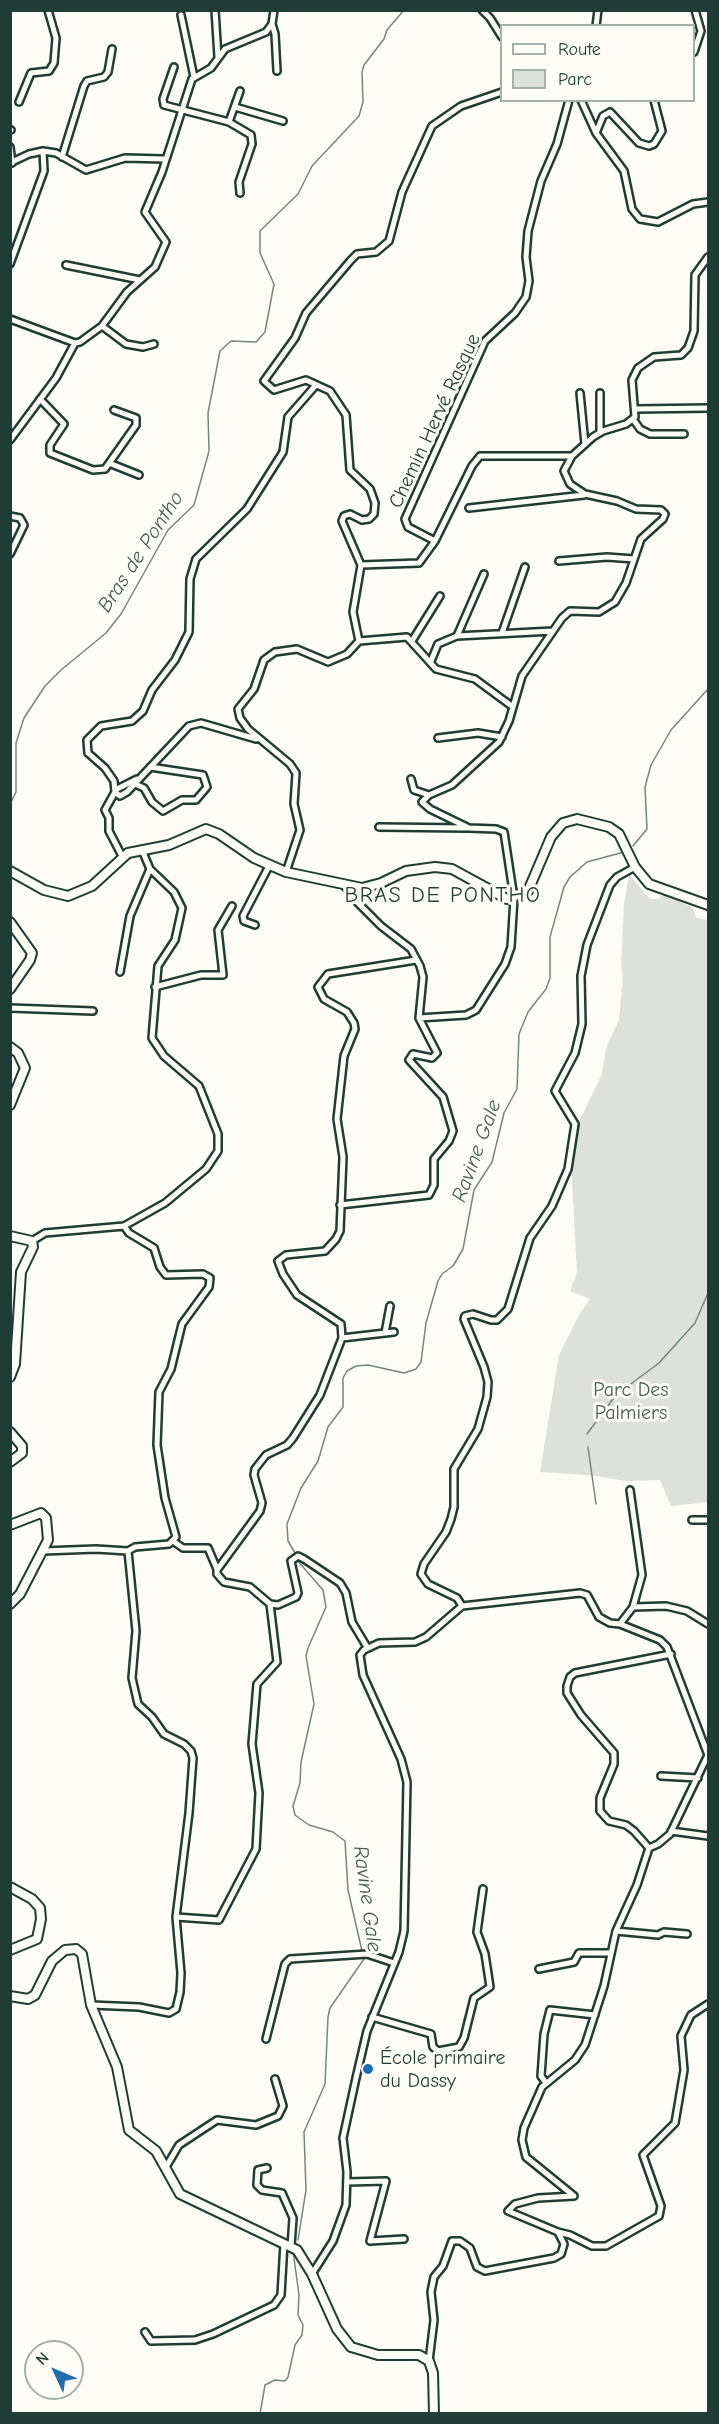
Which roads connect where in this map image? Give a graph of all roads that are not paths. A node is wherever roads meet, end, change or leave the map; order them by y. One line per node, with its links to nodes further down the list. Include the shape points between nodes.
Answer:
1 (48, 10): 17 (street, via 56,38 54,63 49,70 31,73)
2 (215, 10): 11 (street)
3 (274, 10): 7 (street)
4 (482, 10): 8 (street)
5 (695, 10): 9 (street, via 701,32)
6 (181, 15): 14 (street)
7 (272, 24): 11 (street, via 262,34 225,49); 13 (street)
8 (500, 35)
9 (695, 47)
10 (112, 49): 28 (street, via 108,72 84,86)
11 (218, 57): 14 (street, via 211,68)
12 (174, 67): 22 (street, via 163,101 165,106)
13 (277, 71)
14 (194, 77): 22 (street)
15 (240, 91): 21 (street)
16 (500, 92): 41 (street, via 461,106 432,126 402,192 389,241 376,252 357,254 351,260 306,313 295,338 264,381 274,390 301,381)
17 (19, 102)
18 (568, 102): 59 (street, Chemin Hervé Rasque, via 557,144 540,181 528,231 526,297 485,341 405,519 408,527)
19 (582, 102): 25 (street)
20 (655, 102): 25 (street, via 662,131 654,144 639,143 609,112)
21 (235, 107): 23 (street); 24 (street)
22 (181, 111): 24 (street); 29 (street)
23 (283, 120)
24 (229, 122): 31 (street, via 247,132 252,140 240,178)
25 (596, 133): 32 (street, via 624,171 632,209 640,219 658,222 693,204)
26 (10, 147): 30 (street)
27 (43, 151): 28 (street); 30 (street); 34 (street, via 44,171)
28 (62, 157): 29 (street, via 86,170 125,158)
29 (164, 159): 36 (street, via 145,212 164,235 166,245 155,267)
30 (11, 163)
31 (240, 192)
32 (708, 202)
33 (708, 257): 46 (street, via 695,275 691,341 681,356 654,357 638,368 632,380)
34 (10, 264)
35 (66, 265): 36 (street)
36 (140, 280): 38 (street)
37 (10, 319): 39 (street)
38 (102, 326): 39 (street); 40 (street, via 126,344)
39 (75, 343): 44 (street)
40 (154, 344)
41 (316, 385): 63 (street, via 330,392 344,408 350,470 367,485 374,498 375,512 369,519 350,514 342,518); 81 (street, via 288,417 283,452 247,509 196,559 190,579 189,632 143,711 132,721 101,726 87,741 88,753 111,774)
42 (580, 393): 52 (street)
43 (600, 393): 49 (street)
44 (40, 399): 51 (street); 54 (street, via 64,424 50,446 50,453 93,470 105,469)
45 (708, 408): 46 (street)
46 (636, 409): 48 (street)
47 (114, 410): 54 (street, via 137,421)
48 (633, 419): 49 (street); 50 (street, via 650,434)
49 (600, 432): 52 (street)
50 (684, 434)
51 (10, 440)
52 (585, 444): 53 (street)
53 (572, 456): 56 (street, via 564,475); 59 (street, via 480,456)
54 (109, 463): 55 (street)
55 (139, 475)
56 (585, 494): 57 (street); 61 (street, via 664,513 663,519 642,537)
57 (469, 508)
58 (10, 516): 60 (street, via 20,518 24,525)
59 (435, 541): 63 (street, via 416,564)
60 (10, 554)
61 (634, 559): 62 (street); 67 (street, via 621,595 610,607 592,613 570,611)
62 (559, 561)
63 (361, 565): 70 (street, via 353,612)
64 (525, 567): 68 (street)
65 (484, 574): 69 (street)
66 (440, 596): 71 (street)
67 (553, 631): 68 (street); 73 (street, via 522,676)
68 (502, 633): 69 (street)
69 (457, 636): 72 (street, via 438,644)
70 (359, 641): 71 (street, via 399,636); 76 (street, via 336,661 321,661 304,651 289,649 264,660 254,689 238,712)
71 (412, 641): 72 (street)
72 (430, 661): 73 (street, via 439,671 475,679)
73 (513, 707): 74 (street)
74 (502, 737): 75 (street, via 478,733); 82 (street, via 452,785)
75 (438, 738)
76 (257, 739): 77 (street, via 195,724 184,728); 91 (street, via 290,764 297,779 294,804 300,830)
77 (150, 767): 78 (street); 80 (street, via 203,775 207,787 196,800 182,800 166,811 154,805 144,788)
78 (141, 777): 80 (street); 81 (street)
79 (411, 779): 82 (street, via 414,790)
80 (135, 784): 81 (street, via 123,795)
81 (115, 791): 86 (street, via 105,810)
82 (429, 795): 84 (street, via 422,802 427,807)
83 (379, 827): 84 (street)
84 (469, 828): 93 (street, via 504,832)
85 (141, 850): 86 (main road); 87 (main road, via 169,845 206,829); 89 (street)
86 (122, 856): 90 (main road, via 92,886 68,896 44,890)
87 (269, 866): 91 (main road); 97 (street, via 243,916 244,921)
88 (635, 867): 93 (main road, via 619,834 596,822 570,820 551,837 532,886); 94 (main road, via 656,888); 128 (street, via 610,885 587,945 581,976 582,1024 575,1053 555,1091 574,1124 568,1169 552,1206 530,1238 508,1309 497,1320 473,1314 464,1319 484,1366 487,1397 478,1430 454,1470 454,1507 448,1526 421,1574 428,1584 457,1598)
89 (150, 868): 99 (street, via 130,916); 100 (street, via 174,892 182,908 178,933 160,962)
90 (10, 872)
91 (286, 872): 92 (main road)
92 (344, 885): 93 (main road, via 372,886 406,871 435,867 463,873 500,897); 98 (street, via 381,926 411,949)
93 (514, 898): 104 (street, via 511,946 505,964 477,1010 466,1015)
94 (708, 905)
95 (232, 906): 100 (street, via 218,930 223,975 201,975)
96 (10, 922): 101 (main road, via 32,952)
97 (255, 925)
98 (416, 960): 104 (street, via 423,977); 107 (street, via 328,974 318,987 324,999 347,1012 355,1029 344,1056 337,1119 344,1157)
99 (120, 972)
100 (155, 987): 108 (street, via 152,1038 164,1056 199,1086 218,1134 218,1151 206,1169 165,1203)
101 (10, 989)
102 (10, 1008): 103 (street)
103 (93, 1011)
104 (419, 1018): 107 (street, via 437,1055 432,1058 413,1054 409,1060 443,1096 453,1131 434,1159 433,1189 426,1197)
105 (10, 1047): 106 (main road, via 18,1053 25,1068)
106 (10, 1106)
107 (340, 1205): 114 (street, via 340,1231 331,1246 317,1254 282,1256 278,1262 297,1294 341,1324)
108 (124, 1226): 110 (street, via 45,1233); 122 (street, via 154,1248 166,1275 204,1274 210,1278 209,1287 182,1324 174,1361 159,1392 157,1445 176,1537)
109 (10, 1236): 110 (main road)
110 (32, 1241): 115 (main road, via 21,1272 15,1364)
111 (390, 1306): 113 (street)
112 (394, 1332): 113 (street)
113 (385, 1333): 114 (street)
114 (342, 1338): 125 (street, via 320,1395 293,1438 266,1455 255,1469 260,1511)
115 (10, 1377)
116 (10, 1432): 117 (main road, via 22,1446 22,1453)
117 (10, 1462)
118 (630, 1490): 129 (street, via 642,1575)
119 (692, 1520): 120 (street)
120 (708, 1520)
121 (10, 1525): 123 (main road, via 38,1513 44,1515 48,1540)
122 (173, 1541): 124 (street); 125 (street, via 183,1548 208,1548)
123 (43, 1551): 124 (street); 126 (main road, via 20,1594)
124 (128, 1551): 141 (street, via 136,1631 132,1678 138,1704 164,1734 191,1750 193,1758)
125 (218, 1570): 127 (street, via 224,1582 250,1587)
126 (10, 1604)
127 (270, 1604): 132 (street, via 278,1605 296,1597 291,1561 298,1556 340,1583 352,1622); 141 (street, via 277,1662 257,1684 252,1744 259,1793 256,1849 219,1920)
128 (462, 1606): 130 (street, via 580,1593 587,1595 604,1621); 132 (street, via 415,1642)
129 (633, 1607): 130 (street); 131 (street, via 678,1608)
130 (620, 1624): 133 (street, via 660,1640)
131 (708, 1624)
132 (367, 1647): 146 (street, via 360,1655 363,1675 401,1759 407,1782 404,1931)
133 (671, 1654): 135 (street, via 707,1750 707,1762); 138 (street, via 575,1673 567,1686 567,1693 581,1715 614,1753 614,1764 600,1798 600,1811 609,1821 634,1830)
134 (661, 1776): 135 (street)
135 (698, 1778): 136 (street)
136 (671, 1831): 137 (street); 138 (street)
137 (708, 1836)
138 (649, 1848): 142 (street)
139 (10, 1887): 144 (main road, via 32,1899 40,1908 41,1919 37,1939)
140 (483, 1889): 152 (street, via 477,1932 490,1987 474,1998 459,2047 438,2051 433,2047 431,2034)
141 (176, 1917): 150 (street, via 181,1973 176,2009 169,2013)
142 (616, 1931): 143 (street); 145 (street)
143 (687, 1934)
144 (10, 1950)
145 (611, 1953): 147 (street, via 579,1953 574,1962); 151 (street)
146 (394, 1963): 152 (street); 153 (street, via 367,1954 286,1961)
147 (539, 1969)
148 (10, 1996): 150 (main road, via 21,2000 34,1995 52,1961 65,1950 76,1949 84,1957)
149 (708, 2004): 159 (street, via 691,2015 681,2036 684,2070 675,2123 643,2156 662,2206 659,2216 606,2246 592,2246)
150 (91, 2005): 156 (main road, via 117,2067 129,2130 156,2151)
151 (595, 2015): 155 (street, via 585,2045 575,2060); 155 (street, via 550,2010 541,2076)
152 (372, 2016): 158 (street, via 343,2138)
153 (266, 2040)
154 (275, 2079): 156 (street, via 283,2106 278,2116 256,2125 217,2120 179,2145)
155 (546, 2083): 159 (street, via 524,2128 523,2151 525,2157 574,2196 538,2198 515,2204 508,2211)
156 (166, 2168): 161 (main road, via 174,2186 190,2201)
157 (267, 2168): 161 (street, via 258,2170 257,2185 262,2190 282,2193 293,2218)
158 (347, 2182): 160 (street, via 386,2181 370,2241); 162 (street, via 346,2205 333,2241)
159 (558, 2232): 164 (street, via 564,2244 561,2254 554,2258 484,2271 477,2267 470,2248 452,2241 431,2292 434,2320)
160 (404, 2239)
161 (288, 2244): 162 (main road, via 302,2255); 163 (street, via 281,2295 274,2305 195,2340 151,2341)
162 (312, 2274): 164 (main road, via 337,2329 351,2347 378,2355 419,2355)
163 (145, 2332)
164 (429, 2361): 165 (main road)
165 (434, 2414)

